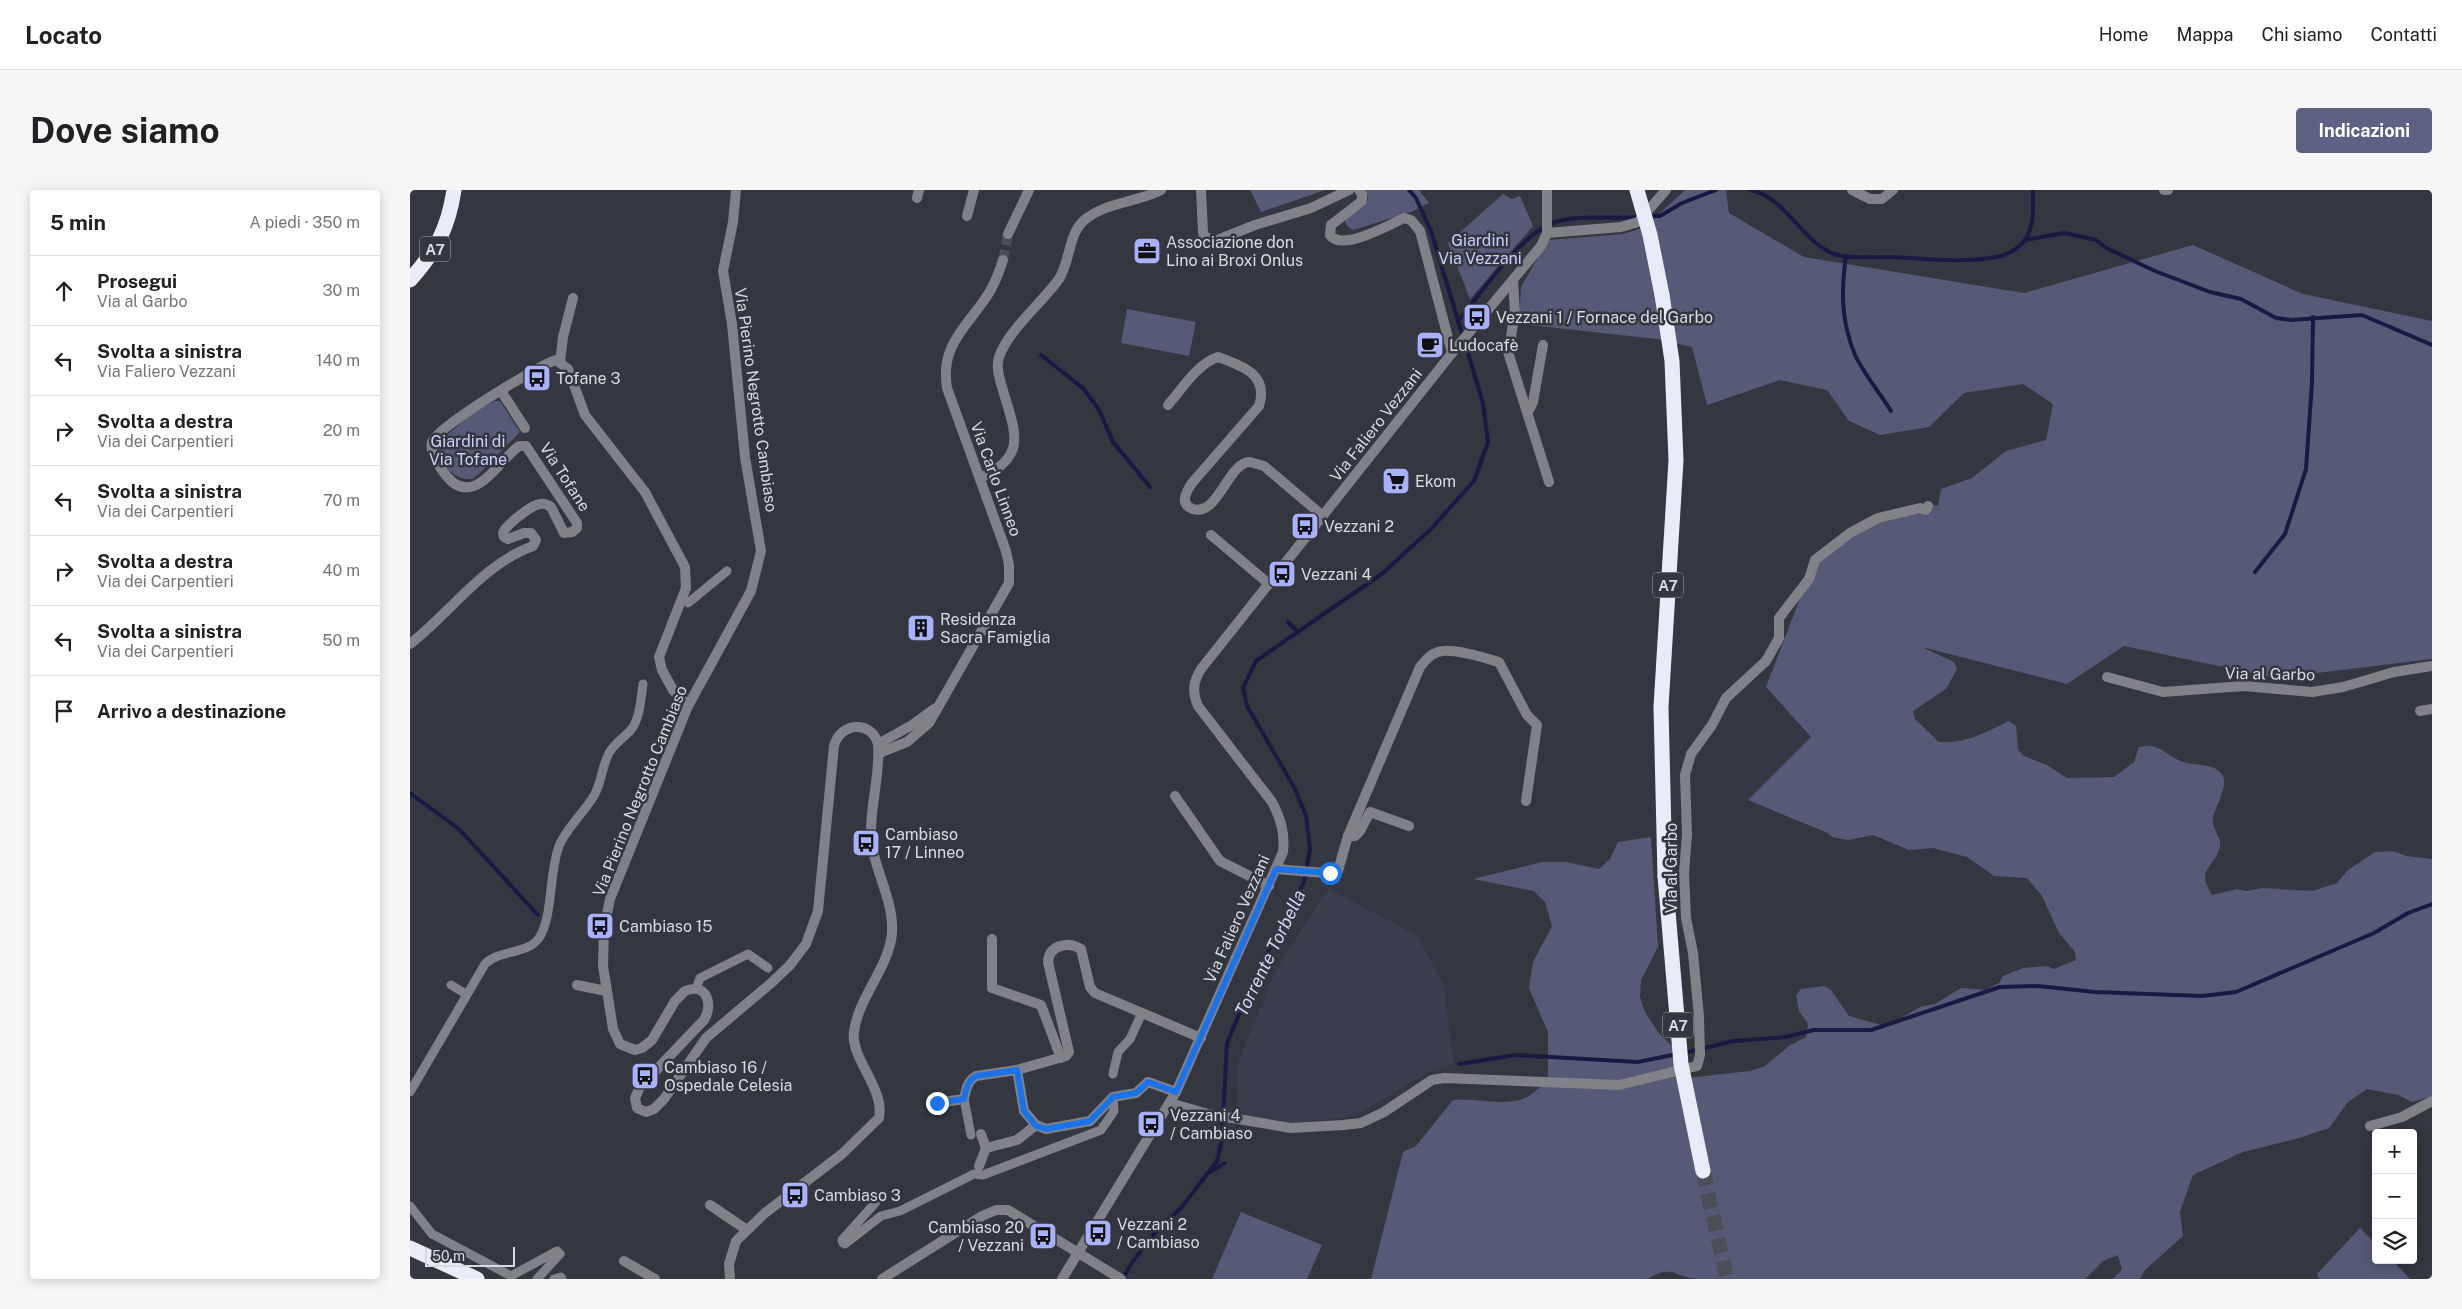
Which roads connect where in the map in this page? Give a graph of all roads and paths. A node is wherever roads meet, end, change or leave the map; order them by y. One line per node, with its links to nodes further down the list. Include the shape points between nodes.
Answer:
1 (454, 190): 20 (highway, A7, via 451,212 441,240)
2 (736, 190): 42 (street, Via Pierino Negrotto Cambiaso, via 723,271 761,550 751,591)
3 (974, 190): 16 (street)
4 (1029, 190): 18 (street)
5 (1161, 190): 30 (street, via 1092,214 1078,226 1058,279 1008,341 998,360 1015,435 1014,446 1002,467)
6 (1202, 190): 7 (street, via 1204,236 1215,241 1311,208)
7 (1349, 190)
8 (1359, 190): 24 (street, via 1362,201 1331,225 1330,235 1338,240 1355,239 1404,218 1411,220 1420,231)
9 (1547, 190): 17 (street)
10 (1637, 190): 76 (highway, A7, bridge, via 1650,235 1672,361 1676,460 1661,707 1665,876 1681,1064)
11 (1666, 190): 17 (street, via 1638,222 1621,227)
12 (1852, 190): 13 (street, via 1870,199 1882,199)
13 (1893, 190)
14 (2164, 190): 15 (street)
15 (2168, 190)
16 (967, 216)
17 (1547, 233): 21 (street, Via Faliero Vezzani, via 1541,246)
18 (1008, 234)
19 (1003, 260): 30 (street, Via Carlo Linneo, via 993,287 953,342 945,364 947,388)
20 (410, 280)
21 (1513, 280): 24 (street, Via Faliero Vezzani); 28 (street, via 1515,314 1508,352)
22 (573, 298): 25 (street)
23 (1543, 345): 28 (street, via 1533,402)
24 (1454, 351): 33 (street, Via Faliero Vezzani)
25 (560, 362): 26 (street, Via Tofane, via 548,362); 42 (street, via 571,375 585,416 645,492 685,567 686,588 659,657 672,690)
26 (501, 392): 29 (street, Via Tofane); 38 (street, Via Tofane, via 437,435 432,446 439,466 458,485 475,486 483,483 514,449 526,446 577,523 577,528 564,532 551,507 541,503 535,505 511,522 503,533 508,539 531,533 535,538 534,545 495,567)
27 (1168, 406): 33 (street, via 1210,359 1218,357 1250,371 1262,388 1259,406 1192,483 1184,502 1189,508 1204,508 1214,500 1240,465 1250,462 1264,466)
28 (1528, 412): 31 (street)
29 (525, 428)
30 (980, 478): 45 (street, Via Carlo Linneo, via 1006,551 1008,583 937,707)
31 (1550, 482)
32 (1928, 506): 70 (street, Via al Garbo, via 1926,510 1920,508 1878,518 1850,533 1814,560 1809,579 1779,618 1779,638 1766,660 1726,698 1691,754 1685,774 1687,834 1684,873 1686,918 1699,1017 1700,1055 1697,1066 1619,1085 1444,1078 1432,1080 1361,1123 1343,1125 1291,1128 1208,1114)
33 (1323, 516): 36 (street, Via Faliero Vezzani)
34 (1212, 535): 36 (street)
35 (727, 571): 37 (street)
36 (1269, 584): 50 (street, Via Faliero Vezzani, via 1201,669 1193,689 1198,706 1272,802 1280,818 1284,838)
37 (688, 603)
38 (410, 644)
39 (2432, 666): 40 (street, Via al Garbo, via 2312,692 2244,686 2163,692)
40 (2107, 677)
41 (643, 684): 58 (street, via 640,707 631,730 620,738 609,754 601,785 560,844 542,932 531,945 488,961)
42 (688, 706): 57 (street, Via Pierino Negrotto Cambiaso, via 610,899 604,929)
43 (2432, 709): 44 (street)
44 (2420, 711)
45 (879, 749): 56 (street, via 877,738 870,730 859,727 848,728 835,740 818,911 800,954 706,1038 654,1109 639,1111 635,1098 640,1087 707,1014 709,999); 80 (street, via 871,822 873,850 888,903 892,935 853,1033 879,1100 879,1118 842,1154)
46 (1175, 796): 51 (street, via 1220,861)
47 (1526, 801): 49 (street, via 1537,725 1527,715 1500,662 1447,650 1427,658 1420,667)
48 (1409, 826): 49 (street, via 1370,812 1360,831 1355,836)
49 (1348, 836): 50 (street, via 1337,874)
50 (1276, 869): 51 (street, Via Faliero Vezzani)
51 (1269, 886): 60 (street, Via Faliero Vezzani)
52 (992, 939): 61 (street, via 992,988 1041,1005)
53 (768, 968): 56 (street, via 748,954 700,978)
54 (451, 985): 58 (street)
55 (577, 985): 57 (street)
56 (696, 989): 57 (street, Via Pierino Negrotto Cambiaso, via 682,993 652,1040 635,1050 623,1046 615,1037)
57 (606, 991)
58 (466, 994): 64 (street)
59 (1142, 1013): 60 (street); 61 (street, via 1095,993 1090,987 1081,949 1075,945 1060,946 1052,951 1048,962 1069,1052); 63 (street, via 1130,1039 1118,1052)
60 (1201, 1038): 65 (street, Via Faliero Vezzani)
61 (1061, 1058): 62 (street)
62 (1017, 1070): 67 (street, via 971,1079); 71 (street, via 1022,1105)
63 (1113, 1074)
64 (410, 1092)
65 (1176, 1092): 66 (street, via 1148,1082 1136,1093); 70 (street, Via Faliero Vezzani)
66 (1113, 1097): 71 (street, via 1090,1121 1046,1129); 77 (street, via 1114,1111 1101,1130 983,1175 974,1174 900,1211 881,1216 845,1244 842,1243)
67 (964, 1099): 69 (street); 73 (street)
68 (2432, 1101): 72 (street, via 2402,1118)
69 (937, 1103)
70 (1170, 1103): 82 (street, Via Faliero Vezzani)
71 (1036, 1126): 74 (street, via 1017,1140)
72 (2370, 1126)
73 (976, 1134): 74 (street)
74 (986, 1148): 75 (street)
75 (979, 1166)
76 (1704, 1171)
77 (876, 1202)
78 (710, 1205): 80 (street)
79 (410, 1206): 85 (street, via 432,1234 511,1276 558,1251 560,1254)
80 (746, 1230): 89 (street, via 736,1241 729,1264)
81 (410, 1248): 84 (highway)
82 (1078, 1252): 90 (street, via 1008,1210 996,1210); 91 (street, Via Faliero Vezzani); 92 (street)
83 (624, 1261): 88 (street)
84 (477, 1279)
85 (537, 1279)
86 (554, 1279): 87 (street)
87 (562, 1279)
88 (655, 1279)
89 (730, 1279)
90 (882, 1279)
91 (1062, 1279)
92 (1121, 1279)

